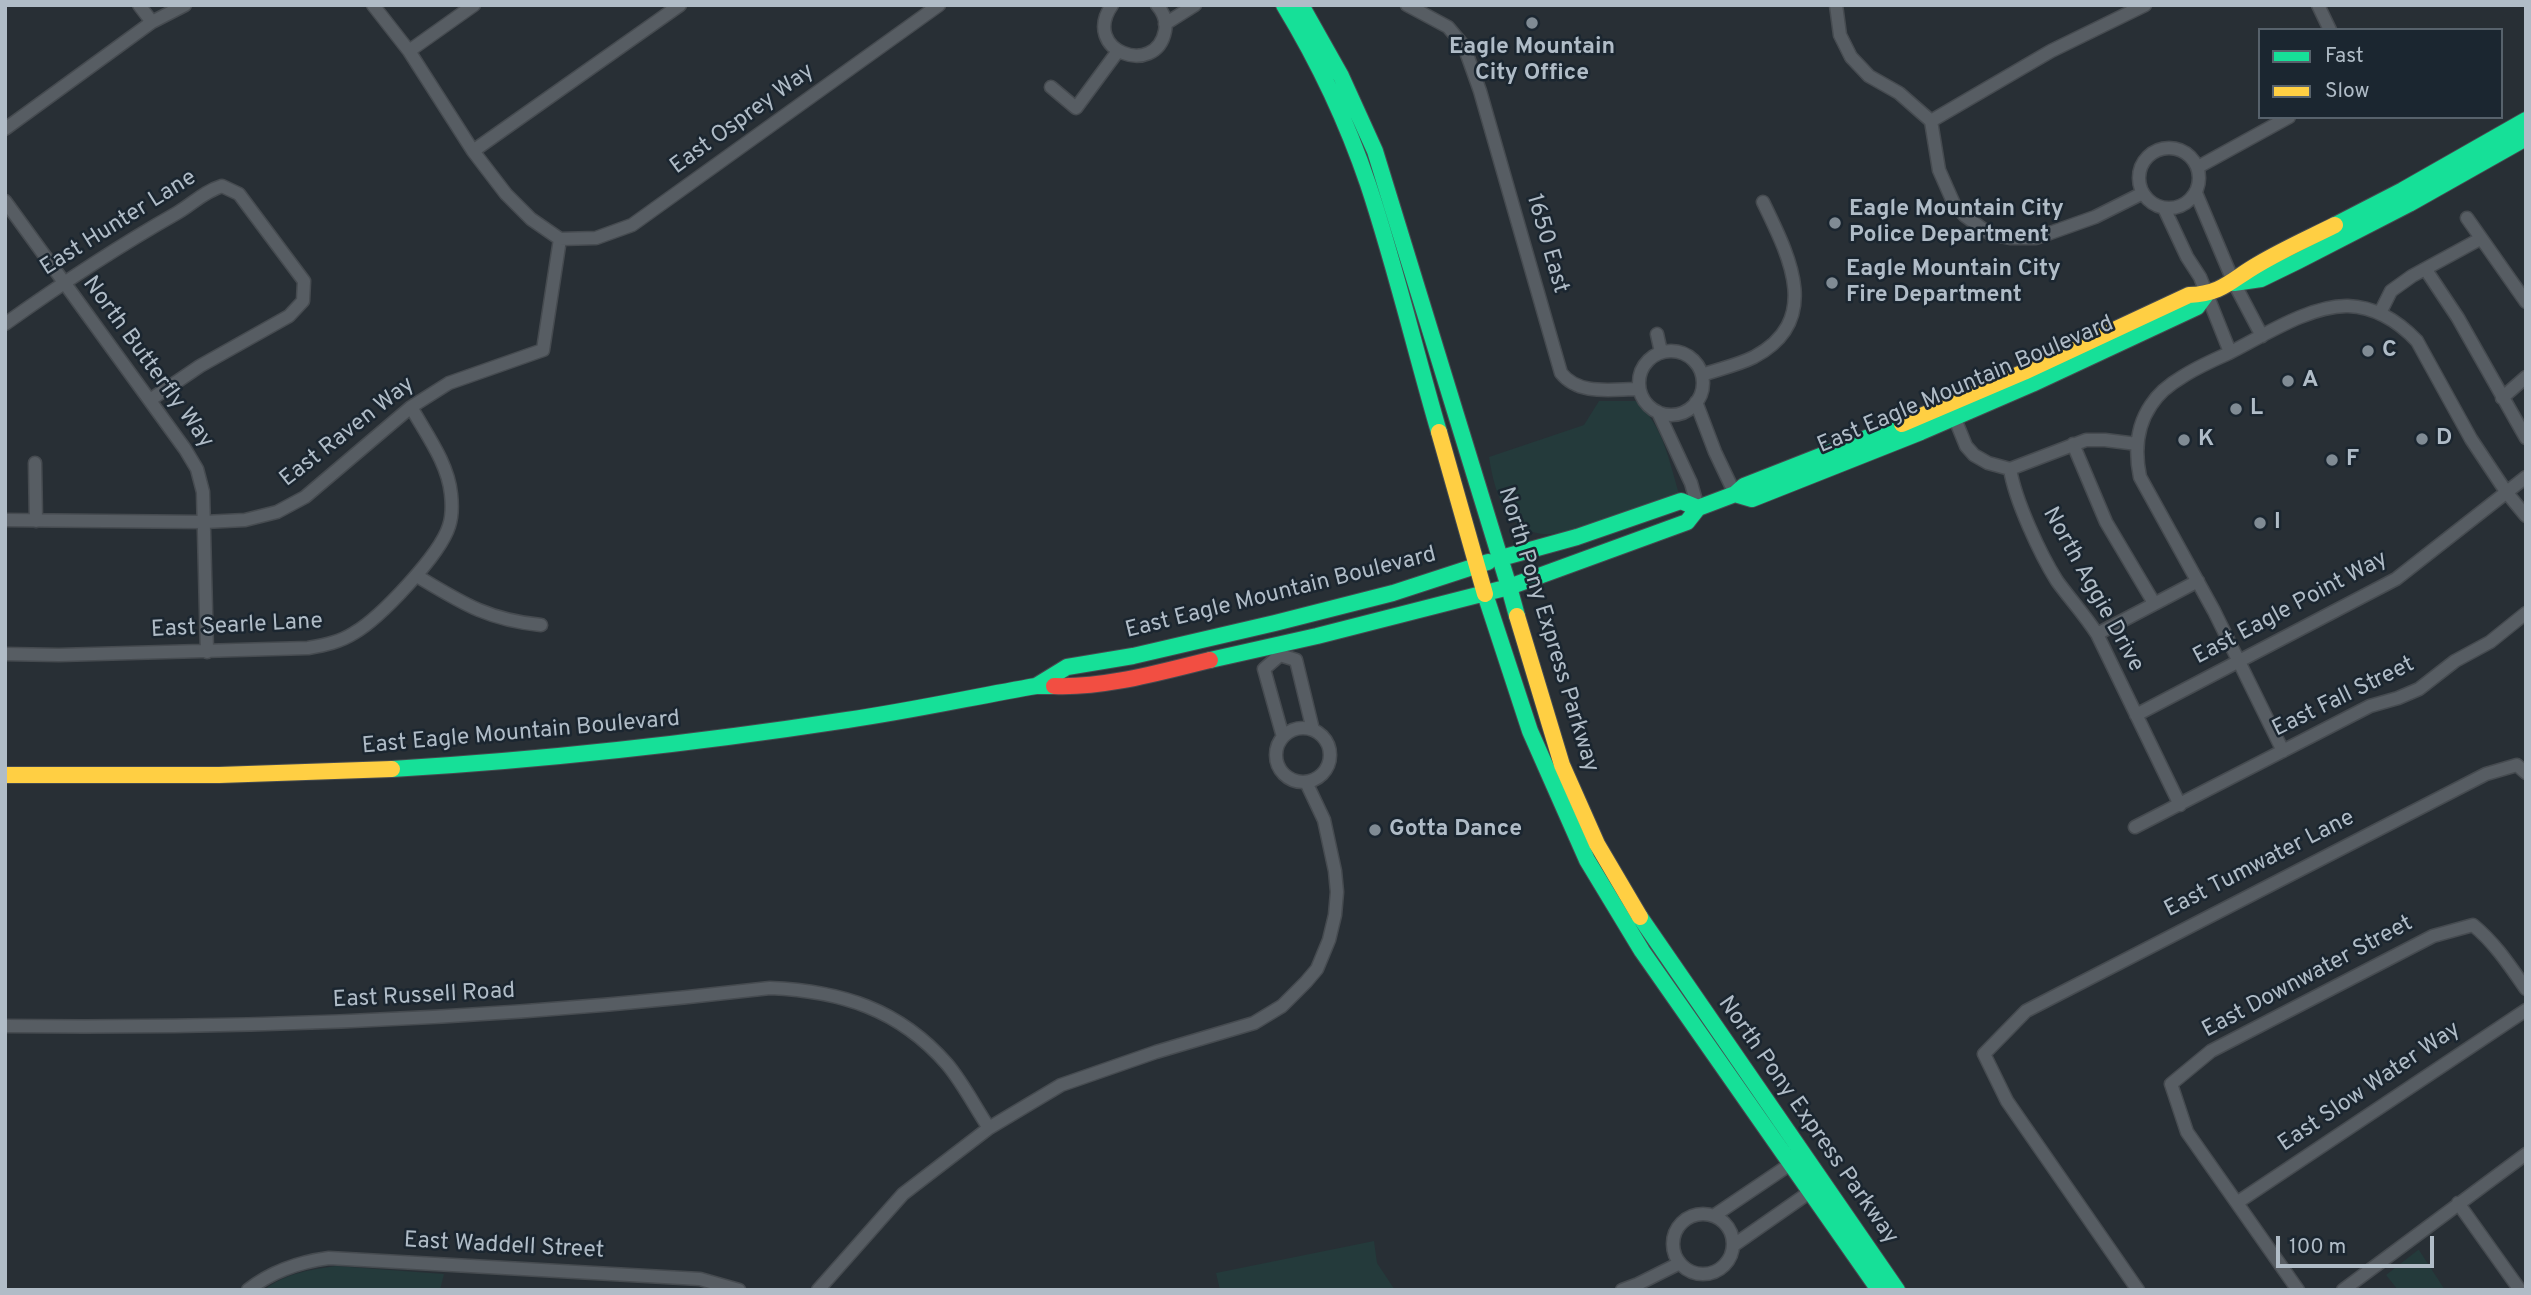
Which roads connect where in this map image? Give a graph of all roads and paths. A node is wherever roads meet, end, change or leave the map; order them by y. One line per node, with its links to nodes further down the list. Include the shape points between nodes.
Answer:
1 (139, 5): 16 (street)
2 (185, 5): 16 (street)
3 (373, 5): 19 (street)
4 (474, 5): 19 (street)
5 (680, 5): 27 (street)
6 (939, 5): 35 (street, East Osprey Way, via 632,225 596,238)
7 (1157, 5): 17 (street)
8 (1195, 5): 17 (street)
9 (1284, 5): 71 (main road, North Pony Express Parkway, via 1339,110 1368,184)
10 (1301, 5): 70 (main road, North Pony Express Parkway, via 1353,98 1375,151)
11 (1407, 5): 50 (street, 1650 East, via 1448,27 1464,46 1561,373 1569,383 1584,388)
12 (1836, 5): 24 (street, via 1840,35 1851,57 1869,76 1899,93)
13 (2145, 5): 24 (street, via 2051,51)
14 (2318, 5): 18 (street)
15 (1106, 7): 20 (street, via 1105,31)
16 (152, 22): 25 (street)
17 (1165, 24): 20 (street, via 1163,37 1152,51 1136,56)
18 (2329, 28)
19 (409, 51): 27 (street)
20 (1118, 51): 21 (street, via 1076,108)
21 (1051, 87)
22 (2285, 119): 28 (street)
23 (2526, 120): 39 (main road, East Eagle Mountain Boulevard, via 2255,266)
24 (1931, 121): 29 (street, via 1938,170 1954,205 1990,234 2036,238 2095,217)
25 (5, 130)
26 (2526, 138): 39 (main road, East Eagle Mountain Boulevard, via 2298,261 2261,279)
27 (473, 151): 35 (street, via 506,194)
28 (2198, 167): 29 (street, via 2179,149 2160,149 2139,172); 30 (street)
29 (2143, 193): 33 (street)
30 (2196, 193): 33 (street, via 2179,206); 39 (street)
31 (5, 201): 38 (street, North Butterfly Way)
32 (1763, 202): 48 (street, via 1788,254 1796,301 1793,315 1781,337 1753,357)
33 (2164, 208): 40 (street)
34 (2467, 218): 36 (street)
35 (560, 239): 54 (street, East Raven Way, via 543,349 449,383)
36 (2480, 239): 37 (street); 41 (street)
37 (2426, 270): 42 (street, via 2392,291); 51 (street)
38 (63, 283): 43 (street, East Hunter Lane); 52 (street, North Butterfly Way); 52 (street, East Hunter Lane, via 206,191 222,186 239,194 303,281 303,301 289,316)
39 (2234, 283): 40 (main road, East Eagle Mountain Boulevard); 45 (street)
40 (2206, 295): 47 (street); 56 (main road, East Eagle Mountain Boulevard, via 2184,314); 64 (main road, East Eagle Mountain Boulevard, via 2189,295 2006,381 1744,486)
41 (2526, 302)
42 (2380, 313): 45 (street, via 2358,307 2331,308); 63 (street, via 2417,341)
43 (5, 324)
44 (1657, 334): 46 (street)
45 (2262, 336): 47 (street)
46 (1661, 352): 48 (street, via 1682,352 1698,365); 50 (street, via 1643,366)
47 (2230, 352): 59 (street, via 2183,376 2158,396 2144,416)
48 (1702, 375): 53 (street)
49 (2526, 377): 51 (street)
50 (1639, 388): 55 (street, via 1646,403)
51 (2502, 398): 57 (street)
52 (150, 400): 69 (street, North Butterfly Way, via 197,469)
53 (1696, 402): 55 (street, via 1679,414); 64 (street)
54 (411, 407): 69 (street, East Raven Way, via 305,497 277,512 245,520); 72 (street, East Searle Lane, via 448,473 452,496 449,526)
55 (1658, 412): 65 (street)
56 (1955, 419): 61 (street, via 1974,455); 64 (main road, East Eagle Mountain Boulevard, via 1752,499)
57 (2526, 438)
58 (2073, 444): 59 (street, via 2105,440); 61 (street); 76 (street, via 2106,522)
59 (2137, 449): 73 (street, via 2143,486)
60 (35, 463): 68 (street)
61 (2010, 469): 80 (street, North Aggie Drive, via 2016,496 2056,578)
62 (2526, 477): 63 (street, East Eagle Point Way)
63 (2507, 493): 66 (street); 84 (street, East Eagle Point Way, via 2396,579)
64 (1735, 494): 65 (main road, East Eagle Mountain Boulevard)
65 (1698, 508): 70 (main road, East Eagle Mountain Boulevard, via 1681,500); 74 (main road, East Eagle Mountain Boulevard, via 1686,522)
66 (2526, 516)
67 (5, 520): 68 (street, East Raven Way)
68 (36, 521): 69 (street, East Raven Way)
69 (204, 522): 82 (street, North Butterfly Way)
70 (1501, 558): 71 (main road, East Eagle Mountain Boulevard); 74 (main road, North Pony Express Parkway)
71 (1476, 565): 75 (main road, North Pony Express Parkway); 78 (main road, East Eagle Mountain Boulevard, via 1393,593)
72 (417, 576): 79 (street, via 486,614); 82 (street, East Searle Lane, via 356,632 333,643)
73 (2198, 581): 76 (street); 84 (street)
74 (1509, 587): 75 (main road, East Eagle Mountain Boulevard); 100 (main road, North Pony Express Parkway, via 1562,765 1597,844 1649,933)
75 (1485, 594): 81 (main road, East Eagle Mountain Boulevard); 100 (main road, North Pony Express Parkway, via 1530,731 1587,860 1642,951)
76 (2154, 603): 80 (street)
77 (2526, 613): 89 (street, East Fall Street, via 2420,689 2370,706)
78 (1275, 623): 81 (street); 85 (main road, East Eagle Mountain Boulevard, via 1068,667)
79 (541, 625)
80 (2097, 634): 86 (street, North Aggie Drive)
81 (1279, 650): 85 (main road, East Eagle Mountain Boulevard, via 1074,687); 87 (street, via 1296,660); 88 (street, via 1264,669)
82 (207, 652): 83 (street, East Searle Lane)
83 (5, 654)
84 (2237, 662): 86 (street, East Eagle Point Way); 89 (street)
85 (1036, 686): 91 (main road, East Eagle Mountain Boulevard, via 737,736 459,765 219,775)
86 (2136, 715): 93 (street, North Aggie Drive)
87 (1313, 730): 88 (street, via 1298,728); 92 (street, via 1326,740 1330,761 1323,773)
88 (1283, 737): 92 (street, via 1276,752 1280,770 1294,781)
89 (2283, 751): 93 (street, East Fall Street)
90 (2522, 769): 113 (street, East Tumwater Lane, via 2486,774 2025,1010 1984,1054 2007,1101)
91 (5, 775)
92 (1306, 782): 98 (street, via 1324,820 1335,871 1335,915 1317,969 1282,1006 1254,1024 1061,1085)
93 (2180, 804): 94 (street, East Fall Street)
94 (2135, 827)
95 (2526, 989): 102 (street, East Downwater Street, via 2486,935 2473,925 2433,936 2211,1052 2171,1084 2187,1132)
96 (2526, 1010): 102 (street, East Slow Water Way)
97 (5, 1026): 98 (street, East Russell Road, via 343,1023 538,1011 770,988 807,989 844,997 911,1029 948,1066)
98 (989, 1128): 109 (street, via 903,1194)
99 (2526, 1154): 103 (street)
100 (1797, 1159): 101 (main road, North Pony Express Parkway); 104 (street)
101 (1816, 1187): 105 (street); 111 (main road, North Pony Express Parkway); 112 (main road, North Pony Express Parkway)
102 (2238, 1202): 114 (street)
103 (2458, 1203): 115 (street); 116 (street)
104 (1715, 1215): 105 (street, via 1730,1228); 106 (street, via 1690,1217 1676,1231 1674,1253)
105 (1734, 1245): 106 (street, via 1726,1264 1715,1272 1695,1273)
106 (1680, 1263): 110 (street)
107 (248, 1290): 108 (street, East Waddell Street, via 268,1276 329,1258 699,1279)
108 (739, 1290)
109 (818, 1290)
110 (1622, 1290)
111 (1879, 1290)
112 (1897, 1290)
113 (2138, 1290)
114 (2298, 1290)
115 (2343, 1290)
116 (2520, 1290)

